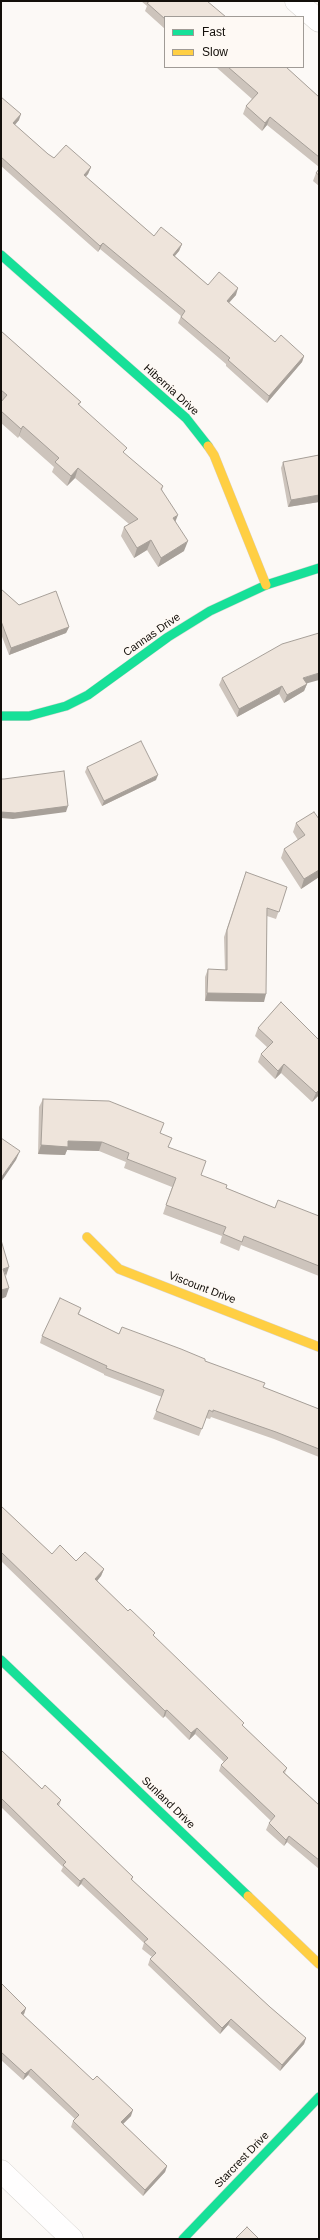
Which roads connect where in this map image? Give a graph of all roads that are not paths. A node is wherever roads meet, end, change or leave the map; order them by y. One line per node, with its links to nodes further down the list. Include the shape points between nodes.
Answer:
1 (296, 1): 2 (street)
2 (319, 21)
3 (1, 256): 5 (street, Hibernia Drive, via 186,418 201,435 214,455)
4 (319, 568): 5 (street, Cannas Drive)
5 (266, 585): 6 (street, Cannas Drive, via 210,611 168,637 88,695 66,706 29,716)
6 (1, 716)
7 (87, 1237): 8 (street, Viscount Drive, via 119,1269)
8 (319, 1347)
9 (1, 1660): 10 (street, Sunland Drive)
10 (319, 1964)
11 (319, 2097): 14 (street, Starcrest Drive)
12 (1, 2171): 13 (street)
13 (72, 2239)
14 (183, 2239)

